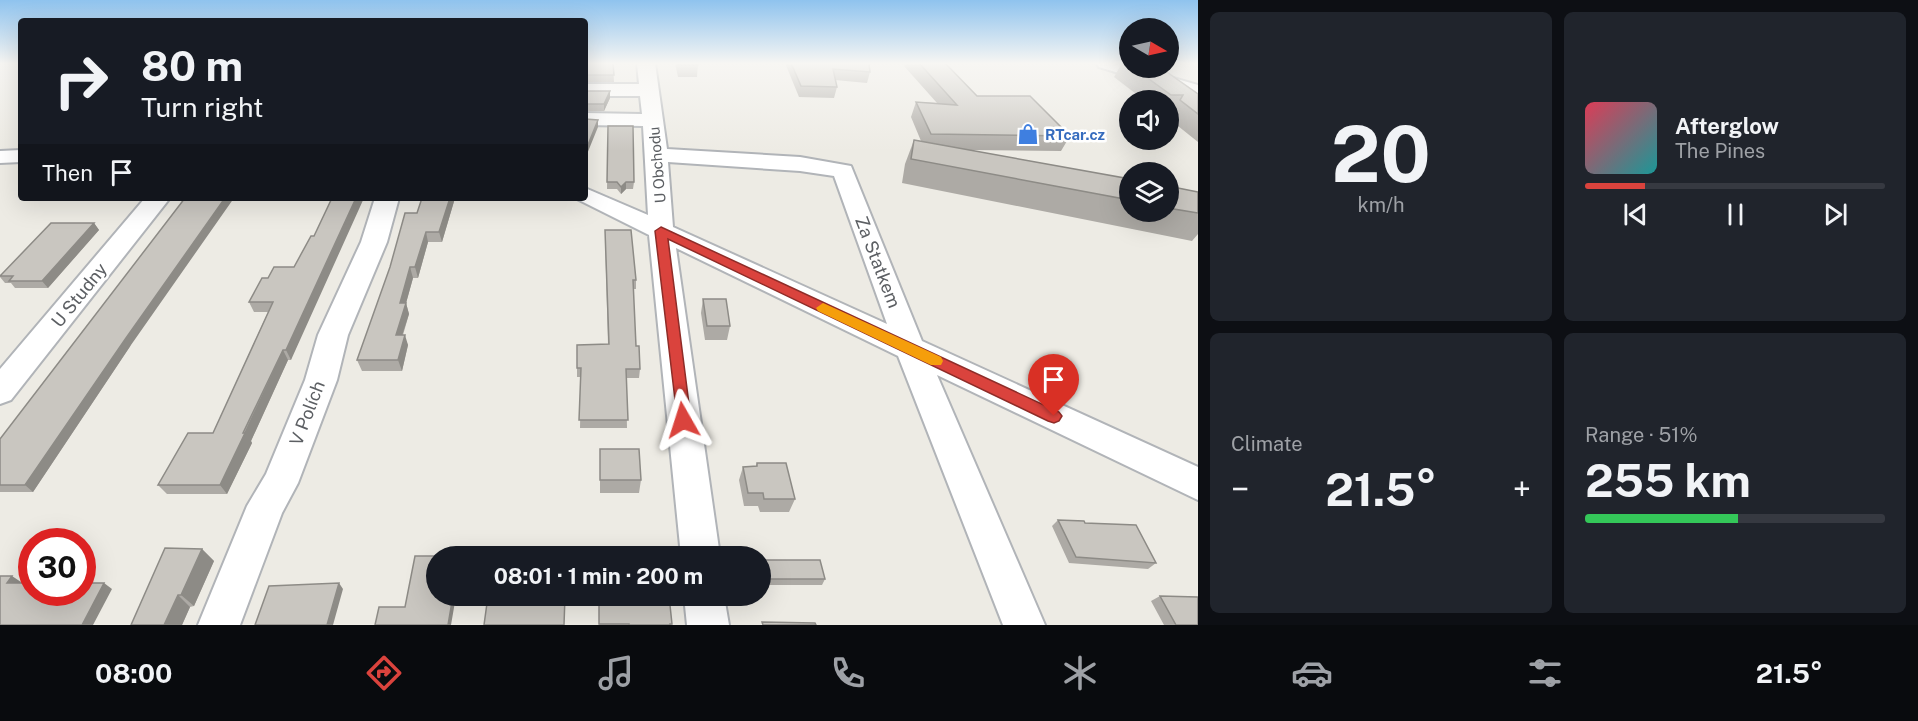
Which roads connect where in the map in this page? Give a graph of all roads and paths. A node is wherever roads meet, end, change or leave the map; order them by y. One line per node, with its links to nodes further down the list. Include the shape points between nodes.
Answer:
1 (649, 92): 3 (street, U Obchodu)
2 (588, 119): 3 (street)
3 (653, 120): 4 (street, U Obchodu)
4 (657, 155): 10 (street, U Obchodu); 11 (street, Za Statkem, via 800,164 843,171)
5 (18, 156): 6 (street)
6 (0, 157)
7 (588, 196): 10 (street)
8 (156, 201): 12 (street, U Studny)
9 (386, 201): 16 (street, V Polích, via 383,218 352,288 321,380)
10 (661, 231): 11 (street); 14 (street)
11 (912, 350): 13 (street); 18 (street, Za Statkem)
12 (0, 391)
13 (1198, 484)
14 (699, 546)
15 (705, 606): 17 (street)
16 (219, 625)
17 (708, 625)
18 (1024, 625)

